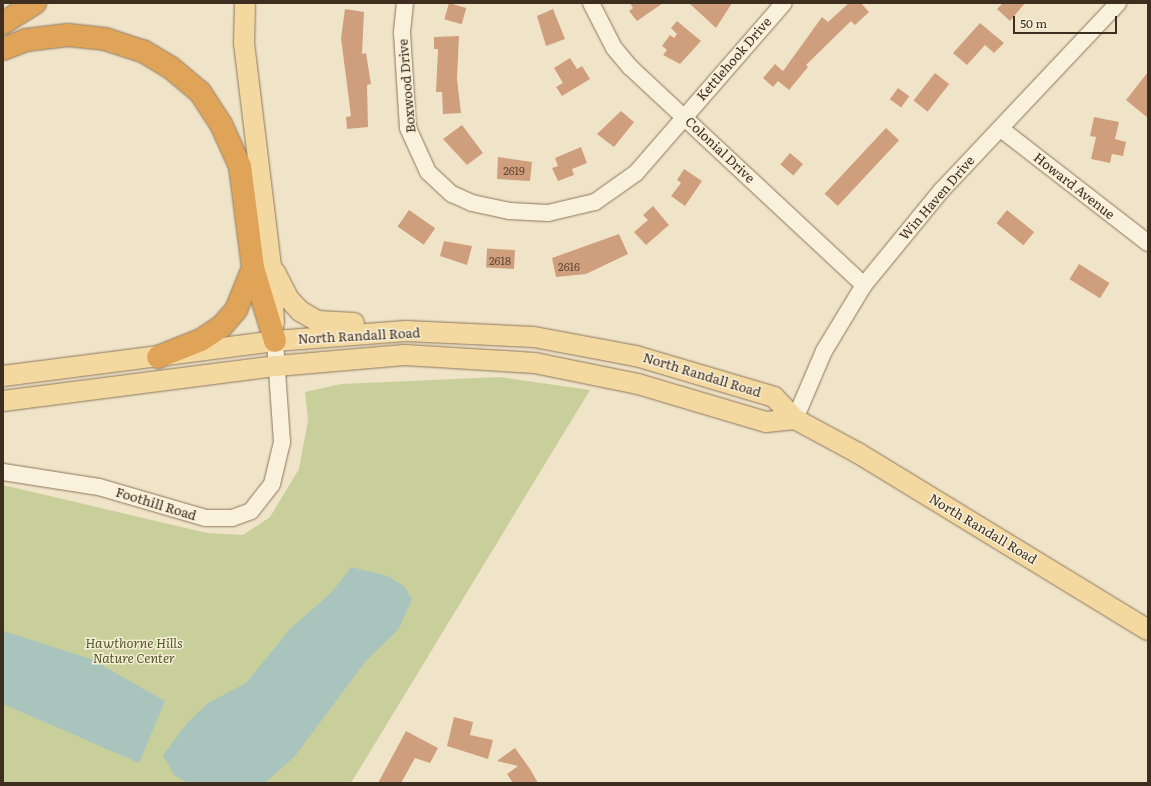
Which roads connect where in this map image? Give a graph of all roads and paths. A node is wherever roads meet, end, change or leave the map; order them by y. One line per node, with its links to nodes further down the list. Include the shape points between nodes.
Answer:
1 (35, 3): 7 (highway)
2 (245, 3): 12 (main road, via 244,43)
3 (405, 3): 9 (street, Boxwood Drive, via 403,66 412,144 428,172 452,194 468,202 510,211 548,213 595,202 636,173)
4 (591, 3): 9 (street, Colonial Drive, via 614,48 652,89)
5 (784, 3): 9 (street, Kettlehook Drive)
6 (1118, 3): 10 (street, Win Haven Drive)
7 (3, 23)
8 (3, 49): 12 (highway, via 26,40 68,35 105,39 143,51 170,67 200,92 221,124 240,166)
9 (685, 116): 13 (street, Colonial Drive)
10 (1000, 128): 11 (street, Howard Avenue); 13 (street, Win Haven Drive, via 942,191)
11 (1148, 243)
12 (262, 267): 14 (main road, via 288,298 317,321 418,320); 15 (highway); 16 (highway, via 236,310 222,326 201,340)
13 (864, 285): 20 (street, Win Haven Drive, via 824,351)
14 (456, 333): 15 (main road, North Randall Road, via 406,331); 20 (main road, North Randall Road, via 534,337 687,369 774,397)
15 (275, 341): 16 (main road, North Randall Road); 17 (street, Foothill Road)
16 (158, 356): 18 (main road, North Randall Road)
17 (277, 366): 19 (main road, North Randall Road); 20 (main road, North Randall Road, via 405,355 535,363 638,384 766,422); 21 (street, Foothill Road, via 282,442 278,468 262,500 241,516 206,518 99,487)
18 (3, 376)
19 (3, 401)
20 (795, 419): 22 (main road, North Randall Road, via 858,453)
21 (3, 472)
22 (1148, 630)

